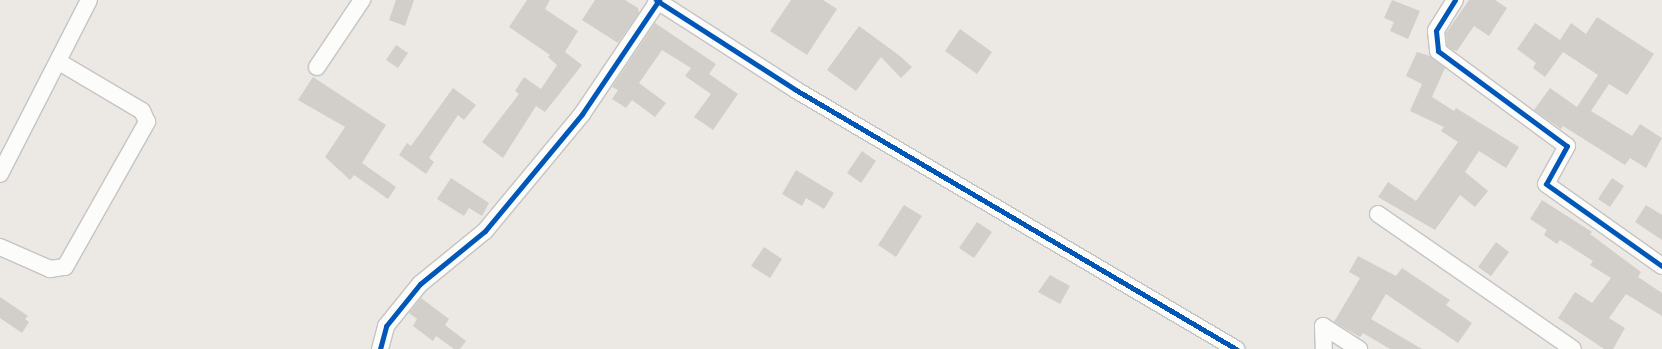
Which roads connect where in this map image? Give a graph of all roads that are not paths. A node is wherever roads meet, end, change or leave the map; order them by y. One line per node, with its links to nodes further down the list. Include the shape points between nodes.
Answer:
1 (89, 0): 5 (street)
2 (362, 0): 6 (street)
3 (658, 0): 11 (street, via 582,114 485,231 420,284 386,326); 12 (street, via 796,90)
4 (1456, 0): 10 (street, via 1436,31 1438,51 1567,146 1546,184)
5 (59, 62): 7 (street); 9 (street, via 142,111 147,122 65,267 50,269)
6 (317, 67)
7 (0, 174)
8 (1378, 214): 15 (street)
9 (0, 247)
10 (1662, 266)
11 (380, 349)
12 (1236, 349)
13 (1324, 349): 14 (street, via 1323,326)
14 (1359, 349)
15 (1573, 349)

